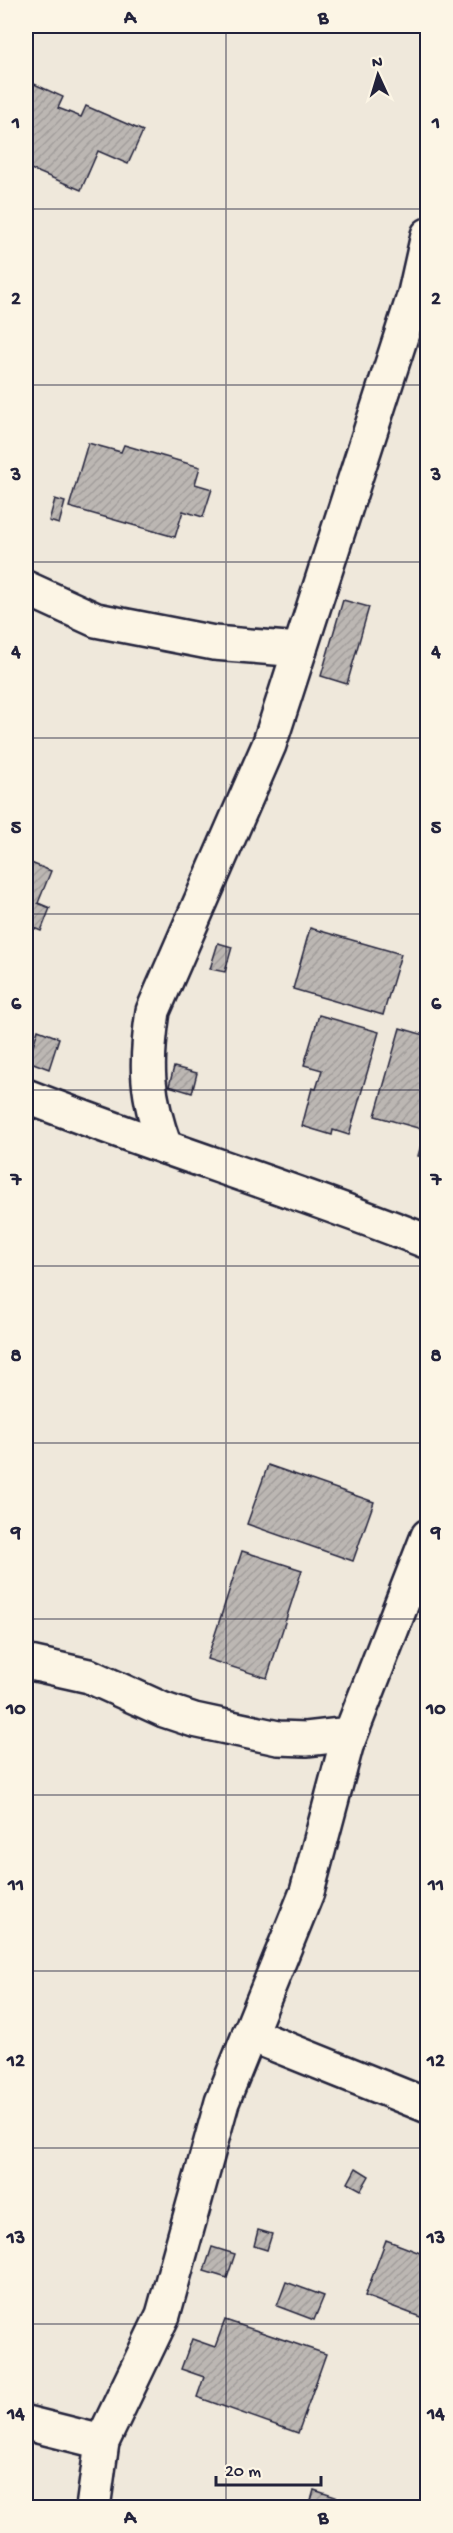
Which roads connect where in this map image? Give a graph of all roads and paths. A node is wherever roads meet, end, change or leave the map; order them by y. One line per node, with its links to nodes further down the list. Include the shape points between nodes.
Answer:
1 (428, 236): 3 (street, via 415,293)
2 (26, 588): 3 (street, via 96,621 214,643)
3 (300, 651): 5 (street, via 269,745 153,1011 147,1054 148,1090)
4 (26, 1096): 5 (street)
5 (165, 1147): 6 (street, via 346,1209)
6 (428, 1242)
7 (428, 1536): 9 (street)
8 (26, 1662): 9 (street, via 89,1676 165,1710 278,1738)
9 (350, 1734): 10 (street, via 307,1892)
10 (249, 2034): 11 (street); 13 (street, via 222,2102 163,2315)
11 (428, 2106)
12 (26, 2423): 13 (street)
13 (102, 2442): 14 (street)
14 (93, 2508)

